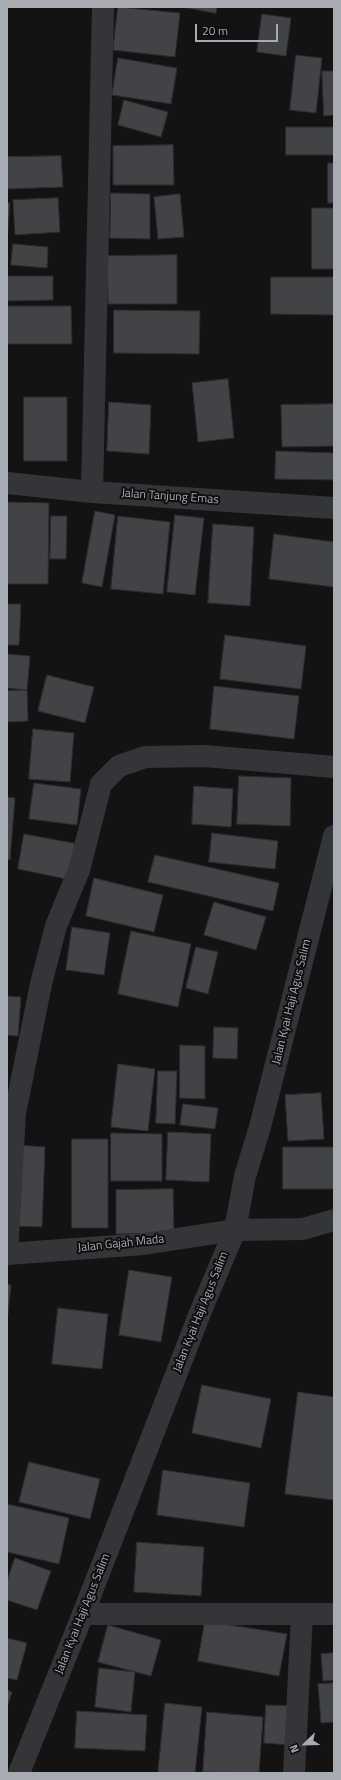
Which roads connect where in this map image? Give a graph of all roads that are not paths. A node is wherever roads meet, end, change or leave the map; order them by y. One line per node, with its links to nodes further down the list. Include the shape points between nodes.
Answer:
1 (103, 7): 3 (street)
2 (7, 483): 3 (street, Jalan Tanjung Emas)
3 (92, 492): 4 (street, Jalan Tanjung Emas)
4 (334, 508)
5 (334, 768): 9 (street, via 205,756 144,757 119,766 101,784 79,870 56,926 15,1113)
6 (334, 836): 8 (street, Jalan Kyai Haji Agus Salim, via 260,1127 245,1176)
7 (334, 1220): 8 (street, Jalan Gajah Mada, via 303,1228)
8 (235, 1230): 9 (street, Jalan Gajah Mada, via 144,1244); 10 (street, Jalan Kyai Haji Agus Salim, via 200,1313)
9 (7, 1254)
10 (84, 1614): 11 (street); 13 (street, Jalan Kyai Haji Agus Salim)
11 (302, 1614): 12 (street); 14 (street)
12 (334, 1614)
13 (19, 1773)
14 (294, 1773)

